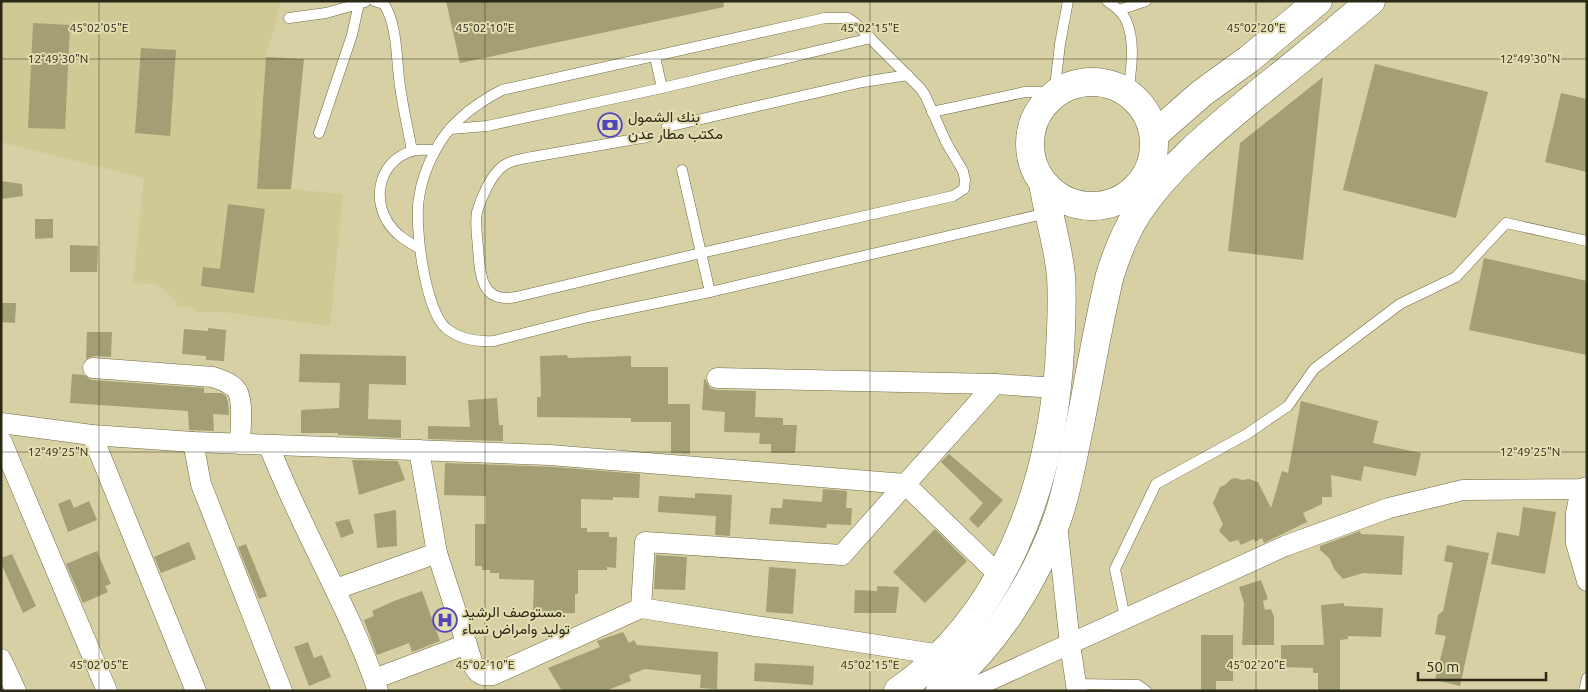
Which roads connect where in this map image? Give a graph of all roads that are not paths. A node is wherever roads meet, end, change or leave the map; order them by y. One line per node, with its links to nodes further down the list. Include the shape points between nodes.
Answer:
1 (372, 1): 7 (lane); 23 (lane, via 384,4 394,27 400,90)
2 (1068, 1): 15 (lane)
3 (1107, 1): 8 (lane)
4 (1146, 1): 8 (lane)
5 (1318, 1): 20 (main road)
6 (1371, 1): 44 (main road, via 1186,156 1137,214 1110,275 1069,480)
7 (359, 4): 9 (lane); 19 (lane)
8 (1119, 10): 14 (lane, via 1126,20 1131,46)
9 (289, 18)
10 (871, 38): 11 (lane, via 848,18 825,18); 12 (lane); 13 (lane)
11 (655, 57): 13 (lane); 18 (lane, via 502,90 482,100)
12 (908, 75): 16 (lane, via 925,95); 17 (lane, via 863,82)
13 (662, 88): 18 (lane, via 487,126)
14 (1128, 94): 15 (main road, via 1108,84 1085,82); 20 (main road, via 1145,111)
15 (1054, 95): 16 (lane, via 1025,92); 25 (main road, via 1038,113 1030,136 1032,161)
16 (932, 112): 29 (lane, via 963,171 964,189 959,194)
17 (667, 127)
18 (450, 129): 22 (lane)
19 (319, 133)
20 (1154, 134): 25 (main road, via 1148,171 1142,182 1123,198 1086,206 1062,198)
21 (647, 137): 29 (lane, via 516,160 503,166 488,186 477,213 480,266 485,287 494,296 508,299)
22 (435, 150): 23 (lane); 28 (lane, via 418,198)
23 (412, 151): 28 (lane, via 393,160 381,178 380,200 387,220 400,237)
24 (682, 170): 29 (lane)
25 (1043, 183): 26 (main road)
26 (1048, 213): 30 (lane); 34 (main road, via 1058,249 1062,304)
27 (1587, 241): 50 (lane, via 1506,223 1456,277 1400,304 1314,369 1288,406 1247,434 1156,484 1115,569)
28 (419, 248): 30 (lane, via 437,314 446,328 460,338 478,342)
29 (701, 253): 30 (lane)
30 (710, 292)
31 (93, 368): 39 (street, via 213,377 230,383 238,390 241,403)
32 (716, 378): 33 (street)
33 (995, 384): 34 (street); 42 (street)
34 (1057, 388): 46 (main road, via 1044,464 1033,502)
35 (1, 423): 36 (street)
36 (92, 434): 38 (street); 60 (street)
37 (1, 440): 59 (street)
38 (193, 442): 39 (street); 61 (street, via 201,484)
39 (240, 444): 40 (street)
40 (268, 446): 41 (street); 48 (street, via 284,486)
41 (418, 450): 42 (street, via 550,455); 45 (street)
42 (905, 484): 46 (street); 49 (street, via 842,555 646,542)
43 (1584, 488): 47 (street, via 1576,514 1576,543); 50 (street, via 1462,490 1389,508 1284,546)
44 (1056, 521): 52 (street); 63 (main road, via 1037,566 1012,610 982,649)
45 (437, 552): 48 (street); 51 (street)
46 (1000, 576): 53 (main road, via 974,618)
47 (1587, 581)
48 (336, 589): 56 (street)
49 (641, 608): 51 (street, via 493,674 483,676 477,672); 53 (street)
50 (1125, 618): 52 (street)
51 (467, 644): 56 (street)
52 (1070, 644): 57 (street); 64 (street)
53 (941, 655): 62 (main road)
54 (1, 658): 58 (street)
55 (1587, 678): 66 (lane)
56 (376, 685)
57 (1077, 688): 65 (lane, via 1138,685)
58 (16, 691)
59 (107, 691)
60 (196, 691)
61 (282, 691)
62 (898, 691)
63 (940, 691)
64 (966, 691)
65 (1146, 691)
66 (1584, 691)

